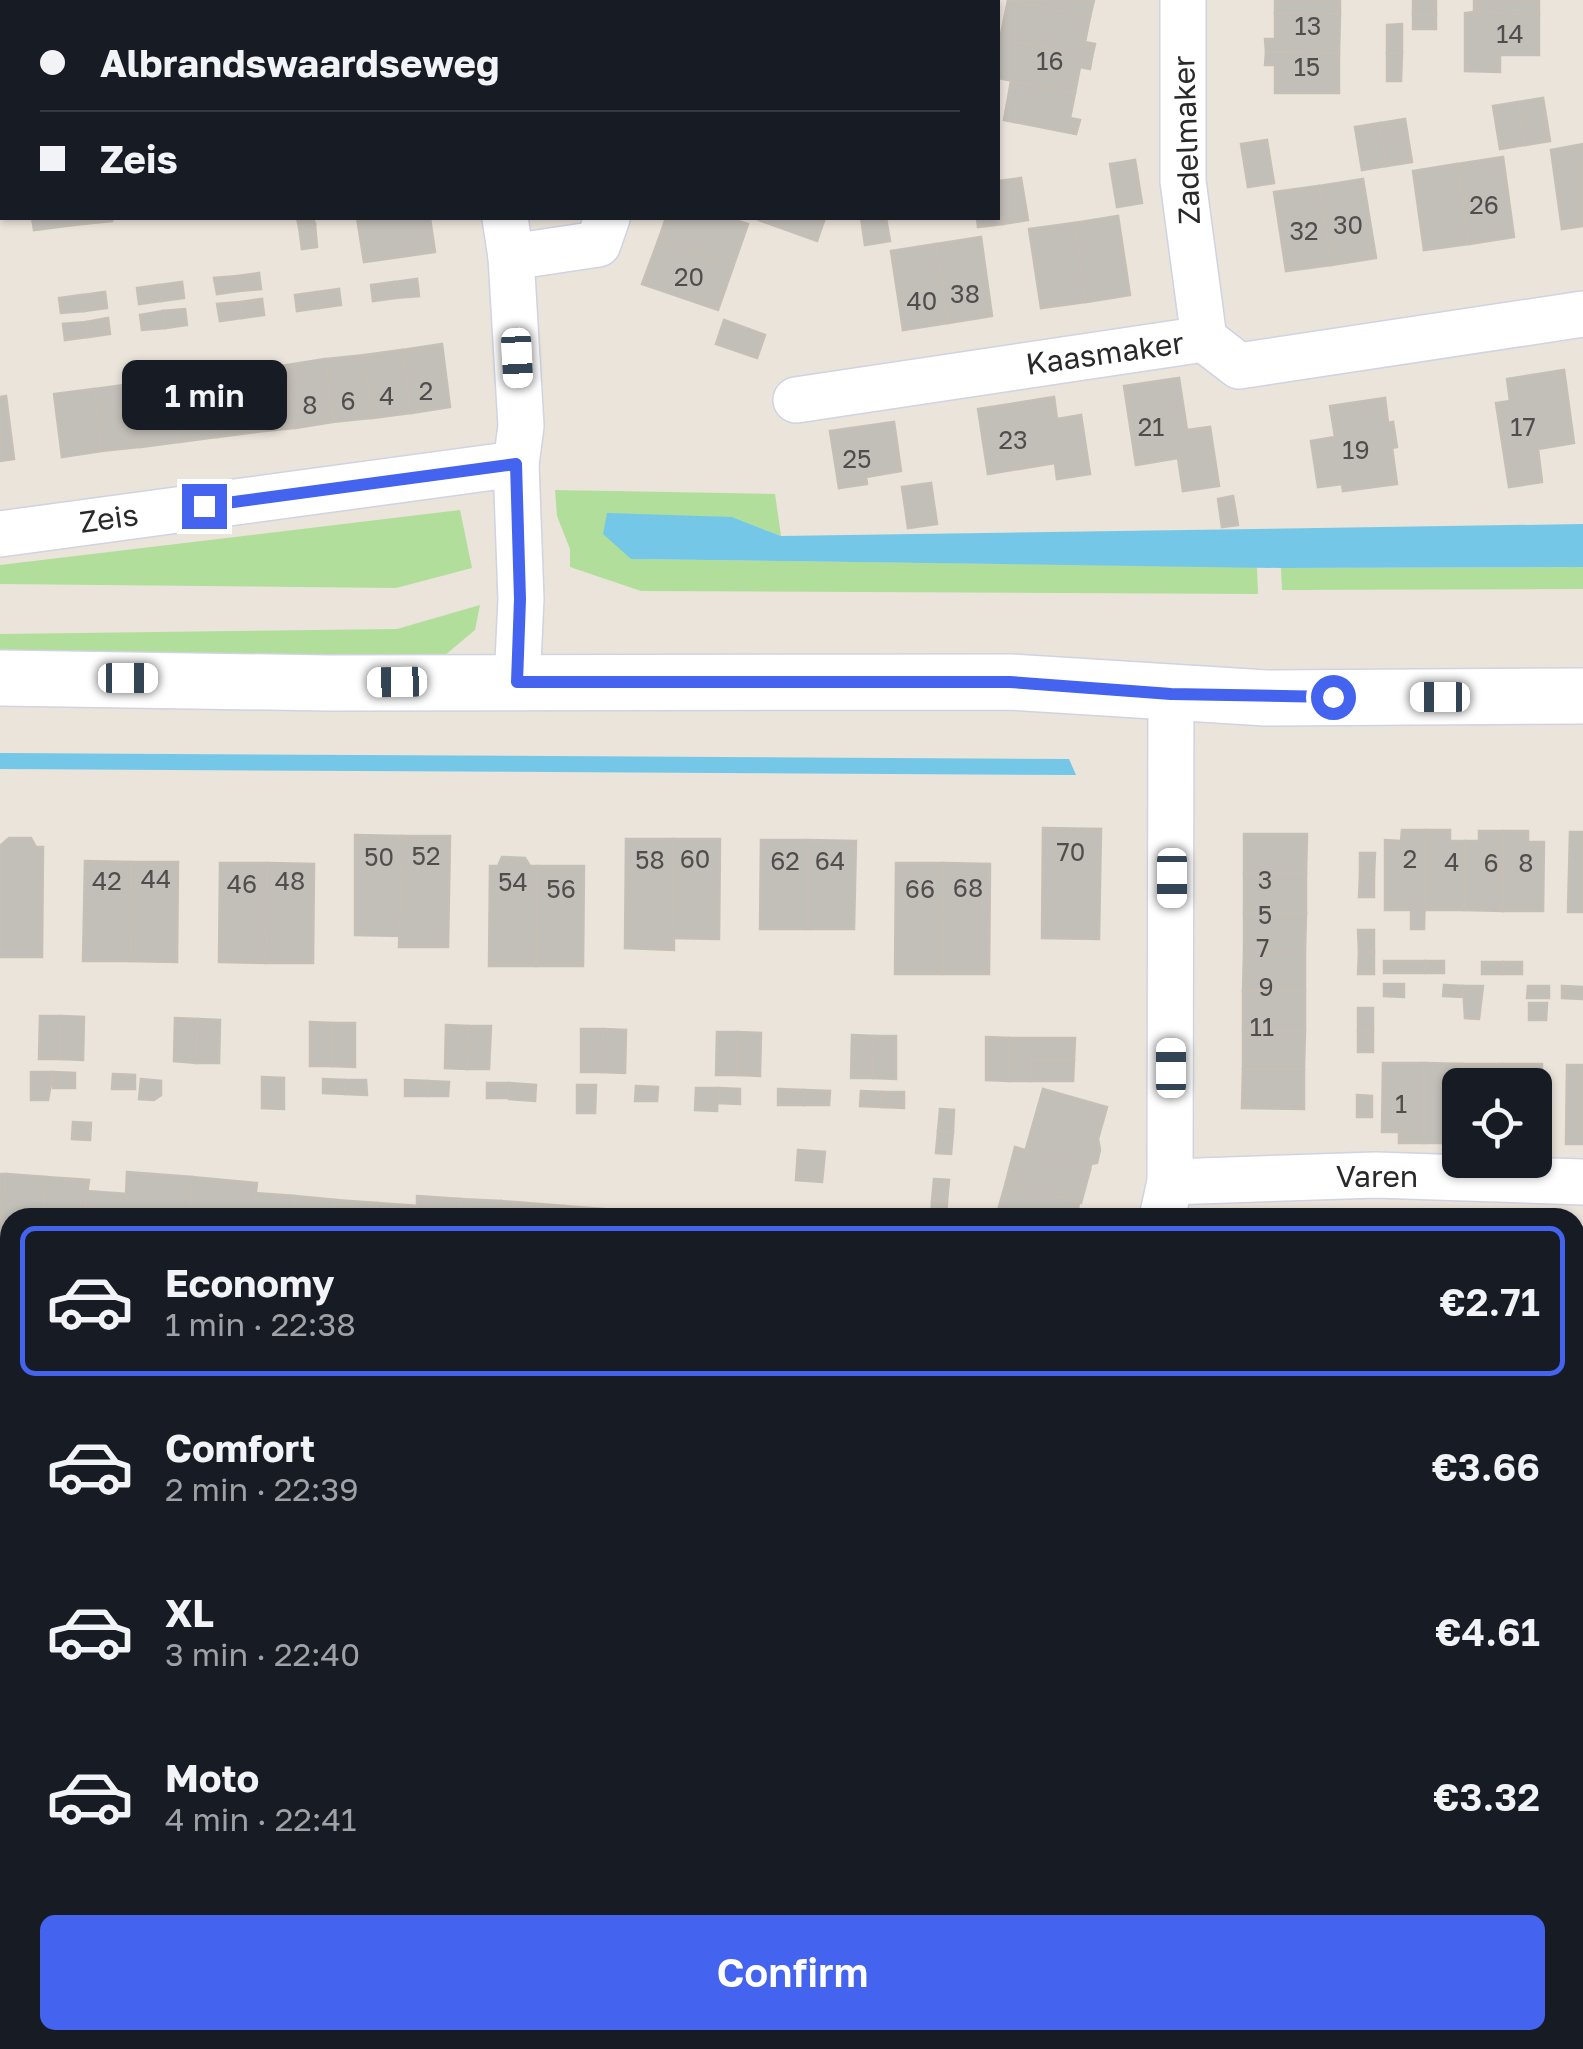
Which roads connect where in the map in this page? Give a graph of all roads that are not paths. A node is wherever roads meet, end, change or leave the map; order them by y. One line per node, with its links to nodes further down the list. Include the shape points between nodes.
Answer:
1 (1183, 0): 5 (street, Zadelmaker, via 1183,181)
2 (607, 220): 3 (street, via 598,244)
3 (508, 238): 7 (street, via 520,426)
4 (1583, 314): 5 (street, Kaasmaker, via 1239,366)
5 (1204, 339): 6 (street, Kaasmaker)
6 (796, 400)
7 (516, 464): 8 (street, Zeis); 10 (street)
8 (0, 534)
9 (0, 678): 10 (street)
10 (517, 682): 11 (street, via 1010,682)
11 (1171, 694): 12 (street); 14 (street)
12 (1583, 696)
13 (1583, 1182): 14 (street, Varen, via 1376,1176)
14 (1166, 1200)

